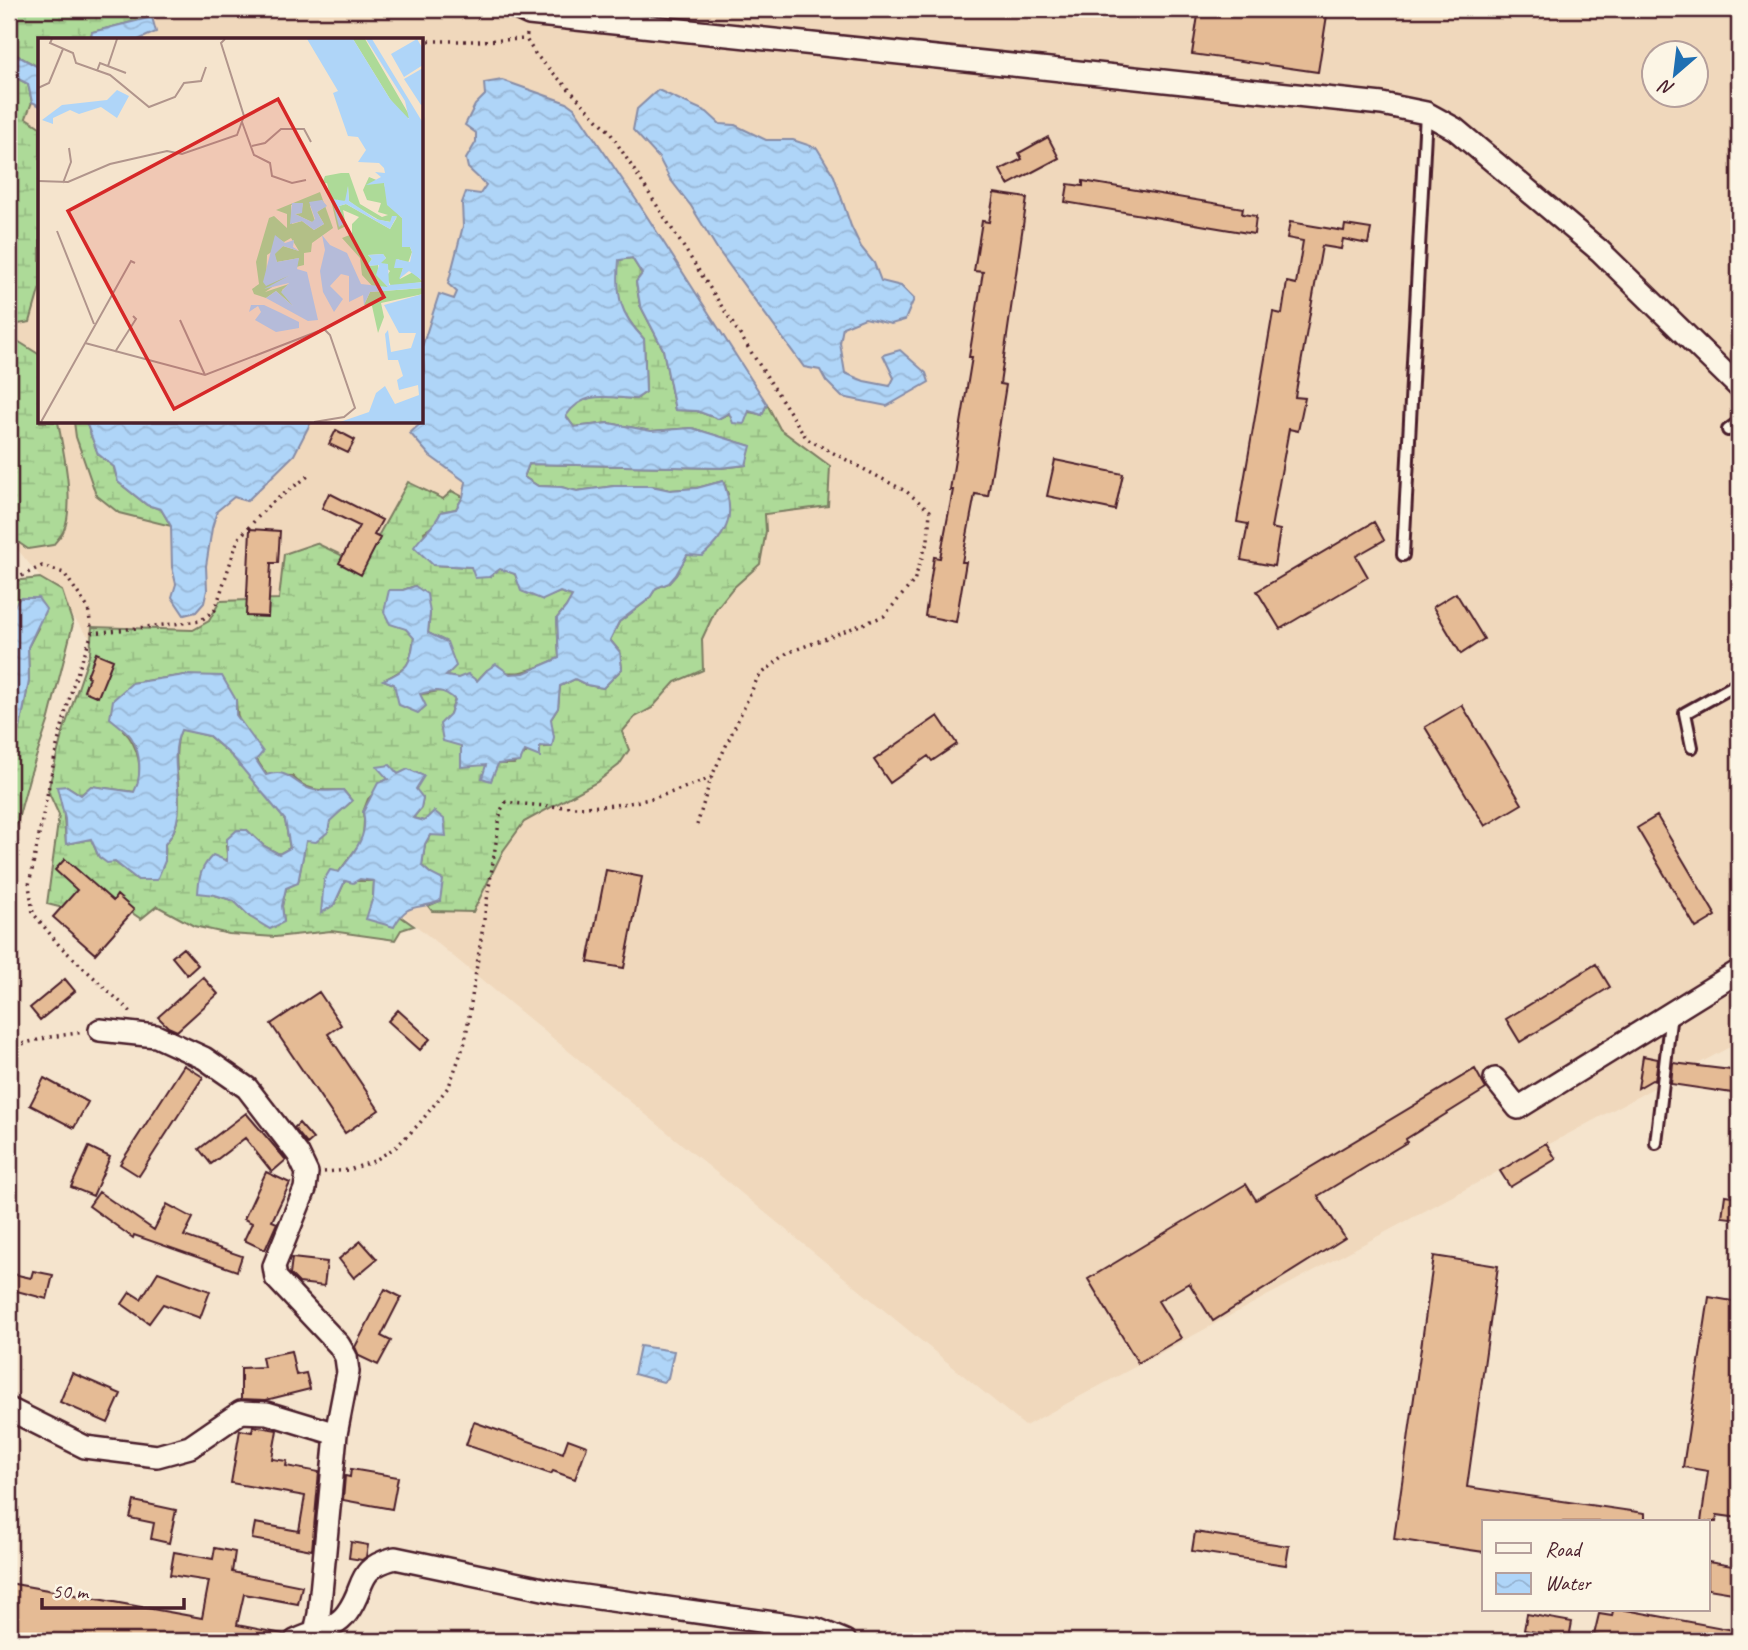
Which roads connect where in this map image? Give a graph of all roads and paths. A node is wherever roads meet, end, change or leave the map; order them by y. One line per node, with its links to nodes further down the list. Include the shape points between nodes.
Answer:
1 (524, 11): 2 (path); 4 (street, via 1382,104)
2 (527, 39): 3 (path); 14 (path, via 609,131 807,439 906,492 930,511 928,540 914,581 884,616 787,653 758,677)
3 (424, 41)
4 (1426, 113): 5 (street, via 1455,129 1600,251); 9 (lane)
5 (1739, 387)
6 (1739, 422): 7 (lane)
7 (1728, 430)
8 (312, 474): 11 (path, via 269,505 238,539 215,610 200,621)
9 (1404, 555)
10 (9, 582): 11 (path, via 42,566 64,573 88,608)
11 (92, 633): 19 (path, via 57,746 29,885 33,913 59,944)
12 (1739, 683): 13 (lane, via 1685,713)
13 (1692, 747)
14 (711, 778): 15 (path); 23 (path, via 651,799 613,805 506,802 501,810 465,1042 449,1086 404,1140 374,1161 349,1170)
15 (697, 825)
16 (1739, 971): 17 (street)
17 (1671, 1013): 21 (street, via 1518,1108); 22 (lane)
18 (100, 1030): 19 (street); 20 (path)
19 (156, 1035): 23 (street, via 204,1058 247,1088 298,1154)
20 (9, 1047)
21 (1495, 1079)
22 (1656, 1143)
23 (307, 1173): 25 (street, via 274,1266 276,1278 346,1357 348,1372)
24 (9, 1409): 25 (street, via 85,1447 157,1456 190,1447 241,1412 267,1413)
25 (336, 1434): 26 (street)
26 (315, 1632): 27 (street); 28 (street, via 334,1626 347,1612 363,1577 377,1563 395,1559 562,1593 816,1629)
27 (295, 1641)
28 (845, 1641)

